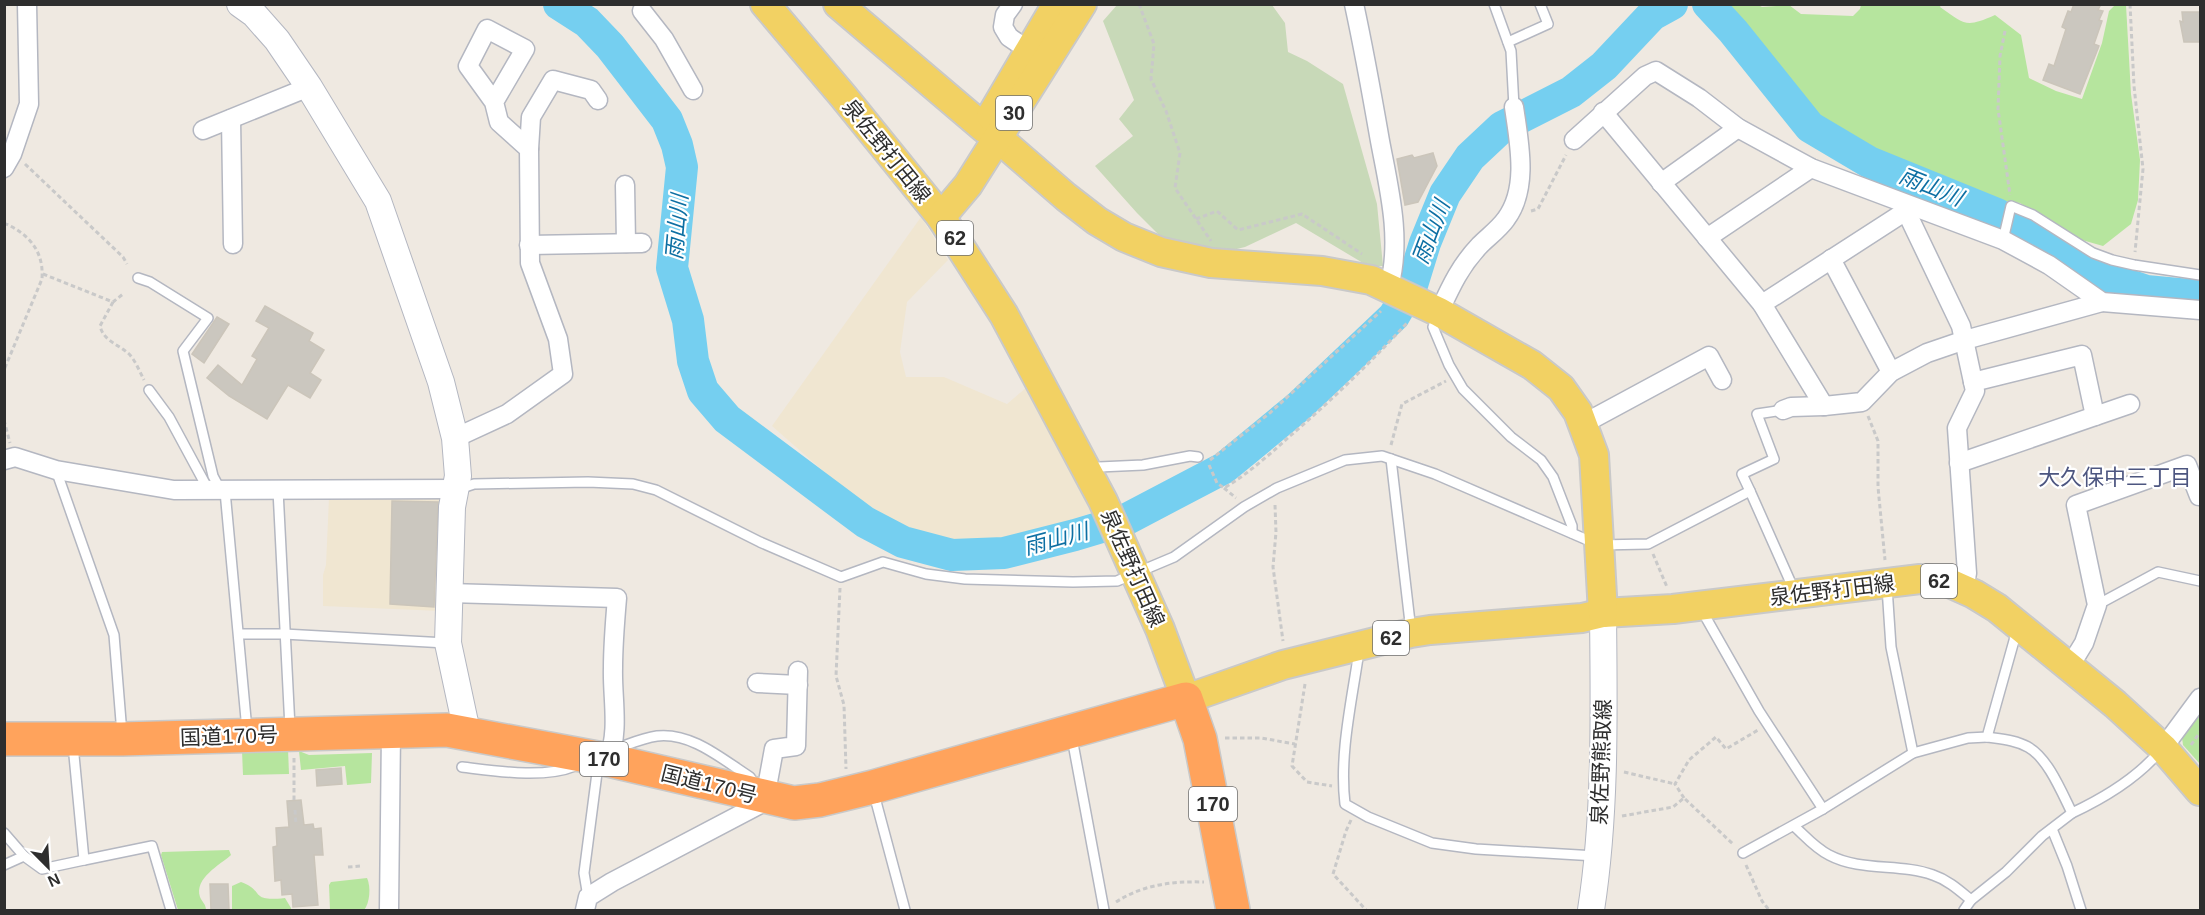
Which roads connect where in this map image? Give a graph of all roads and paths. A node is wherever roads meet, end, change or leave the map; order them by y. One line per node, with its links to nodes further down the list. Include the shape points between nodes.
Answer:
1 (27, 4): 29 (street, via 29,104)
2 (240, 4): 17 (street, via 277,40)
3 (765, 4): 35 (main road, 泉佐野打田線 / 62)
4 (838, 4): 26 (main road)
5 (1013, 4): 16 (street, via 1003,27 1009,37)
6 (1057, 4): 16 (main road, 30)
7 (1082, 4): 26 (main road, 30)
8 (1139, 4): 36 (path, via 1154,44 1151,79 1180,153 1175,188)
9 (1354, 4): 51 (street, via 1391,199 1395,246)
10 (1494, 4): 15 (lane)
11 (1540, 4): 15 (lane, via 1548,24)
12 (2130, 4): 46 (path, via 2144,169)
13 (644, 7): 18 (street)
14 (2005, 31): 33 (path, via 1998,109)
15 (1508, 42): 21 (lane)
16 (1028, 50): 26 (main road, 30)
17 (309, 87): 23 (street); 70 (street, via 378,201 441,382)
18 (693, 90)
19 (598, 100): 28 (street, via 591,90 553,80 531,117)
20 (494, 102): 28 (street, via 499,122)
21 (1514, 107): 37 (street, via 1522,163)
22 (1603, 112): 24 (street, via 1656,71); 27 (street); 31 (street)
23 (231, 119): 25 (street); 41 (street)
24 (1738, 128): 30 (street); 31 (street)
25 (203, 130)
26 (991, 133): 35 (main road, 30); 51 (main road, via 1097,221 1161,252 1211,263 1322,271 1371,280)
27 (1574, 140): 37 (path, via 1538,209)
28 (529, 148): 42 (street)
29 (8, 161): 45 (path, via 37,173)
30 (1811, 168): 34 (street); 39 (street)
31 (1661, 183): 39 (street)
32 (625, 185): 42 (street, via 634,243)
33 (2011, 206): 40 (lane); 46 (lane, via 2093,253)
34 (1907, 208): 40 (street); 44 (street); 56 (street)
35 (941, 217): 77 (main road, 泉佐野打田線 / 62, via 1004,315)
36 (1196, 219): 43 (path); 51 (path, via 1217,211 1238,230 1302,214 1347,243)
37 (1507, 219): 51 (street, via 1456,274)
38 (4, 223): 47 (path, via 29,238 40,257)
39 (1707, 238): 54 (street)
40 (2003, 240): 53 (street, via 2049,265)
41 (232, 244)
42 (530, 245): 70 (street, via 530,263 558,339 563,374 507,414)
43 (1215, 247)
44 (1831, 259): 54 (street); 58 (street)
45 (127, 264)
46 (2134, 265): 48 (lane)
47 (42, 273): 52 (path); 57 (path)
48 (2200, 274)
49 (138, 278): 81 (lane, via 208,318 183,351)
50 (123, 294): 52 (path)
51 (1411, 296): 59 (lane, via 1433,327); 69 (main road, via 1532,365 1561,388); 74 (path, via 1387,305 1271,412); 74 (path, via 1351,382 1312,418 1224,488)
52 (113, 302): 62 (path, via 100,326 101,332 132,358)
53 (2102, 302): 55 (street); 56 (street)
54 (1761, 304): 65 (street)
55 (2200, 310)
56 (1965, 340): 58 (street, via 1927,352); 61 (street)
57 (4, 370)
58 (1891, 372): 63 (street)
59 (1455, 375): 73 (path, via 1402,404); 84 (lane, via 1463,389 1510,438 1541,460 1553,477)
60 (1722, 380): 69 (street, via 1709,356)
61 (1973, 382): 67 (street, via 2082,355); 75 (street, via 1974,391 1957,428)
62 (149, 390): 81 (lane)
63 (1862, 402): 65 (street); 90 (path, via 1878,441)
64 (2130, 404): 67 (street)
65 (1824, 406): 66 (street, via 1791,406)
66 (1783, 410): 82 (lane, via 1757,414 1774,459 1742,474)
67 (2096, 416): 75 (street)
68 (4, 420): 71 (path)
69 (1583, 424): 86 (main road, via 1594,455)
70 (455, 438): 78 (street)
71 (9, 452): 76 (street)
72 (1198, 457): 74 (path); 77 (lane, via 1099,467)
73 (1390, 458): 80 (lane, via 1345,460); 84 (lane); 98 (lane)
74 (1207, 462)
75 (1959, 463): 91 (street, via 1967,573)
76 (56, 471): 81 (street, via 163,488); 116 (lane, via 114,635)
77 (1089, 472): 87 (main road, 泉佐野打田線 / 62)
78 (457, 489): 79 (street); 88 (lane, via 474,484 633,484 656,490); 92 (street, via 452,507)
79 (279, 490): 81 (street); 100 (lane)
80 (1273, 490): 87 (lane, via 1174,557); 103 (path, via 1277,513 1273,567 1284,652)
81 (218, 491): 99 (lane)
82 (1750, 491): 85 (lane); 93 (lane)
83 (2200, 496): 94 (street, via 2187,465 2076,506)
84 (1572, 532): 86 (lane)
85 (1648, 544): 86 (lane); 95 (path, via 1666,584)
86 (1599, 545): 96 (main road)
87 (1136, 575): 88 (lane, via 1106,582 965,579 926,574 883,562); 107 (main road, 泉佐野打田線 / 62)
88 (841, 577): 128 (path, via 836,676)
89 (2200, 581): 94 (lane, via 2158,572)
90 (1887, 583): 91 (main road, 泉佐野打田線 / 62, via 1920,579 1945,581); 93 (main road, 泉佐野打田線 / 62); 122 (lane, via 1891,647)
91 (1964, 589): 97 (main road, 泉佐野打田線 / 62)
92 (449, 593): 101 (street); 123 (street, via 617,598 615,708)
93 (1796, 595): 95 (main road, 泉佐野打田線 / 62)
94 (2097, 605): 104 (street, via 2084,643)
95 (1686, 608): 96 (main road, 泉佐野打田線 / 62); 108 (lane)
96 (1603, 613): 98 (main road, 泉佐野打田線 / 62); 124 (street, 泉佐野熊取線)
97 (2018, 625): 104 (main road, 泉佐野打田線 / 62); 114 (lane)
98 (1412, 633): 102 (main road, 泉佐野打田線 / 62)
99 (239, 634): 100 (lane); 113 (lane)
100 (284, 634): 101 (lane); 119 (lane)
101 (448, 643): 110 (street)
102 (1360, 645): 103 (main road, 泉佐野打田線 / 62); 127 (lane)
103 (1299, 660): 107 (main road, 泉佐野打田線 / 62); 120 (path)
104 (2070, 666): 121 (main road, 泉佐野打田線 / 62)
105 (757, 683): 130 (street, via 798,678 796,746 774,749)
106 (2200, 698): 121 (street)
107 (1186, 699): 112 (highway, 国道170号 / 170); 117 (highway, 170)
108 (1767, 724): 126 (path, via 1726,749 1716,737 1689,760); 133 (lane)
109 (391, 732): 110 (highway, 国道170号 / 170); 119 (highway, 国道170号 / 170); 153 (street)
110 (467, 732): 123 (highway, 国道170号 / 170)
111 (2200, 732): 121 (path)
112 (1071, 733): 128 (highway, 国道170号 / 170); 155 (lane)
113 (247, 735): 116 (highway, 国道170号 / 170); 119 (highway, 国道170号 / 170)
114 (1987, 737): 122 (lane, via 1968,738); 136 (lane, via 2030,747 2048,766)
115 (4, 738): 118 (highway, 国道170号 / 170)
116 (122, 739): 118 (highway, 国道170号 / 170)
117 (1200, 739): 120 (path, via 1261,738); 149 (highway, 170)
118 (73, 740): 145 (lane)
119 (292, 741): 132 (path)
120 (1295, 744): 127 (path, via 1292,766 1307,782)
121 (2177, 747): 129 (main road, 泉佐野打田線 / 62); 136 (lane, via 2152,760 2102,799)
122 (1913, 753): 133 (lane)
123 (606, 756): 125 (lane, via 571,768 541,772); 130 (highway, 国道170号 / 170); 151 (lane, via 597,773 584,873)
124 (1601, 766): 126 (path); 137 (street, 泉佐野熊取線)
125 (462, 767)
126 (1675, 784): 131 (path)
127 (1343, 788): 135 (lane, via 1345,804)
128 (859, 791): 130 (highway, 国道170号 / 170, via 794,803); 154 (lane, via 876,805)
129 (2200, 791)
130 (768, 798): 151 (street, via 612,882)
131 (1684, 798): 137 (path, via 1673,807); 142 (path)
132 (294, 801)
133 (1823, 809): 139 (lane)
134 (295, 810): 138 (path)
135 (1356, 810): 144 (lane, via 1432,843); 156 (path, via 1333,874)
136 (2072, 813): 140 (lane)
137 (1600, 819): 144 (street, 泉佐野熊取線)
138 (296, 825)
139 (1794, 826): 142 (lane); 150 (lane, via 1830,856 1850,863 1932,874 1952,883)
140 (2052, 829): 150 (lane); 160 (lane)
141 (4, 833): 143 (lane)
142 (1743, 853): 158 (path)
143 (24, 856): 145 (lane, via 42,869); 146 (lane)
144 (1597, 856): 157 (street, 泉佐野熊取線)
145 (84, 860): 152 (lane, via 152,846)
146 (4, 865)
147 (348, 867): 148 (path)
148 (361, 868)
149 (1231, 898): 155 (path, via 1202,882 1160,884 1138,890)
150 (1971, 900): 159 (lane)
151 (586, 904)
152 (171, 910)
153 (389, 910)
154 (904, 910)
155 (1104, 910)
156 (1366, 910)
157 (1591, 910)
158 (1769, 910)
159 (1964, 910)
160 (2081, 910)

